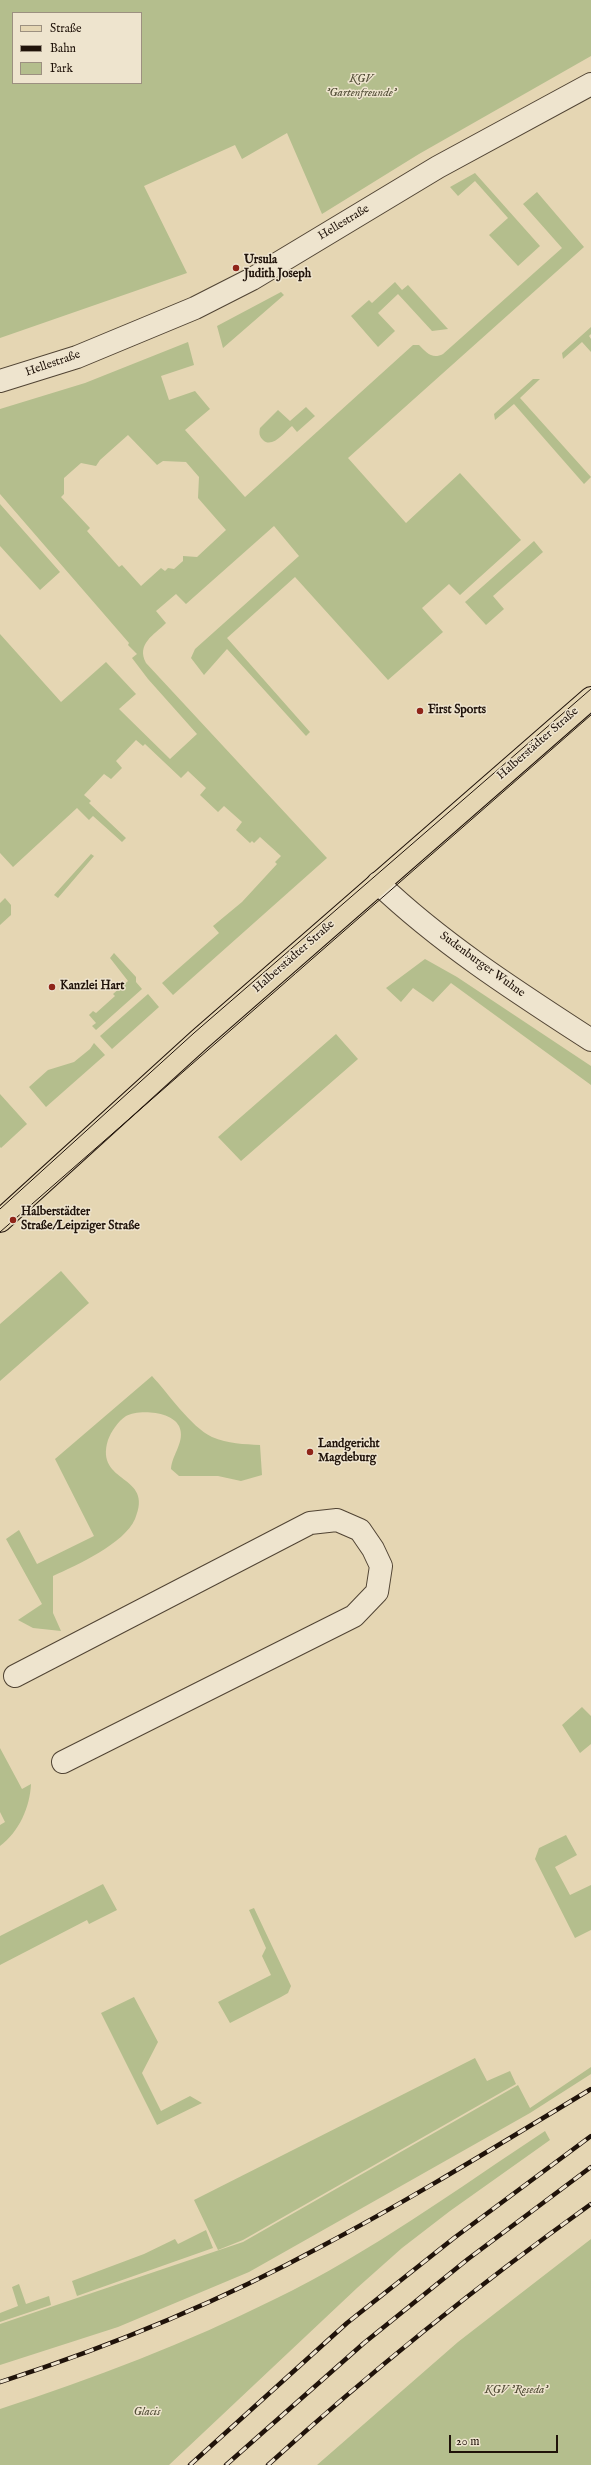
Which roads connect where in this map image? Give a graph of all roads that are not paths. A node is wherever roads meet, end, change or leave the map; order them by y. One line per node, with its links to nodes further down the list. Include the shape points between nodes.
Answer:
1 (591, 84): 2 (street, Hellestraße, via 438,167 252,279 195,308 78,357)
2 (0, 381)
3 (591, 698): 4 (main road, Halberstädter Straße)
4 (378, 883): 5 (street, Sudenburger Wuhne, via 496,978); 6 (main road, Halberstädter Straße)
5 (591, 1040)
6 (0, 1220)
7 (16, 1676): 8 (street, via 310,1523 337,1520 360,1530 373,1549 381,1566 377,1592 354,1616)
8 (63, 1762)

